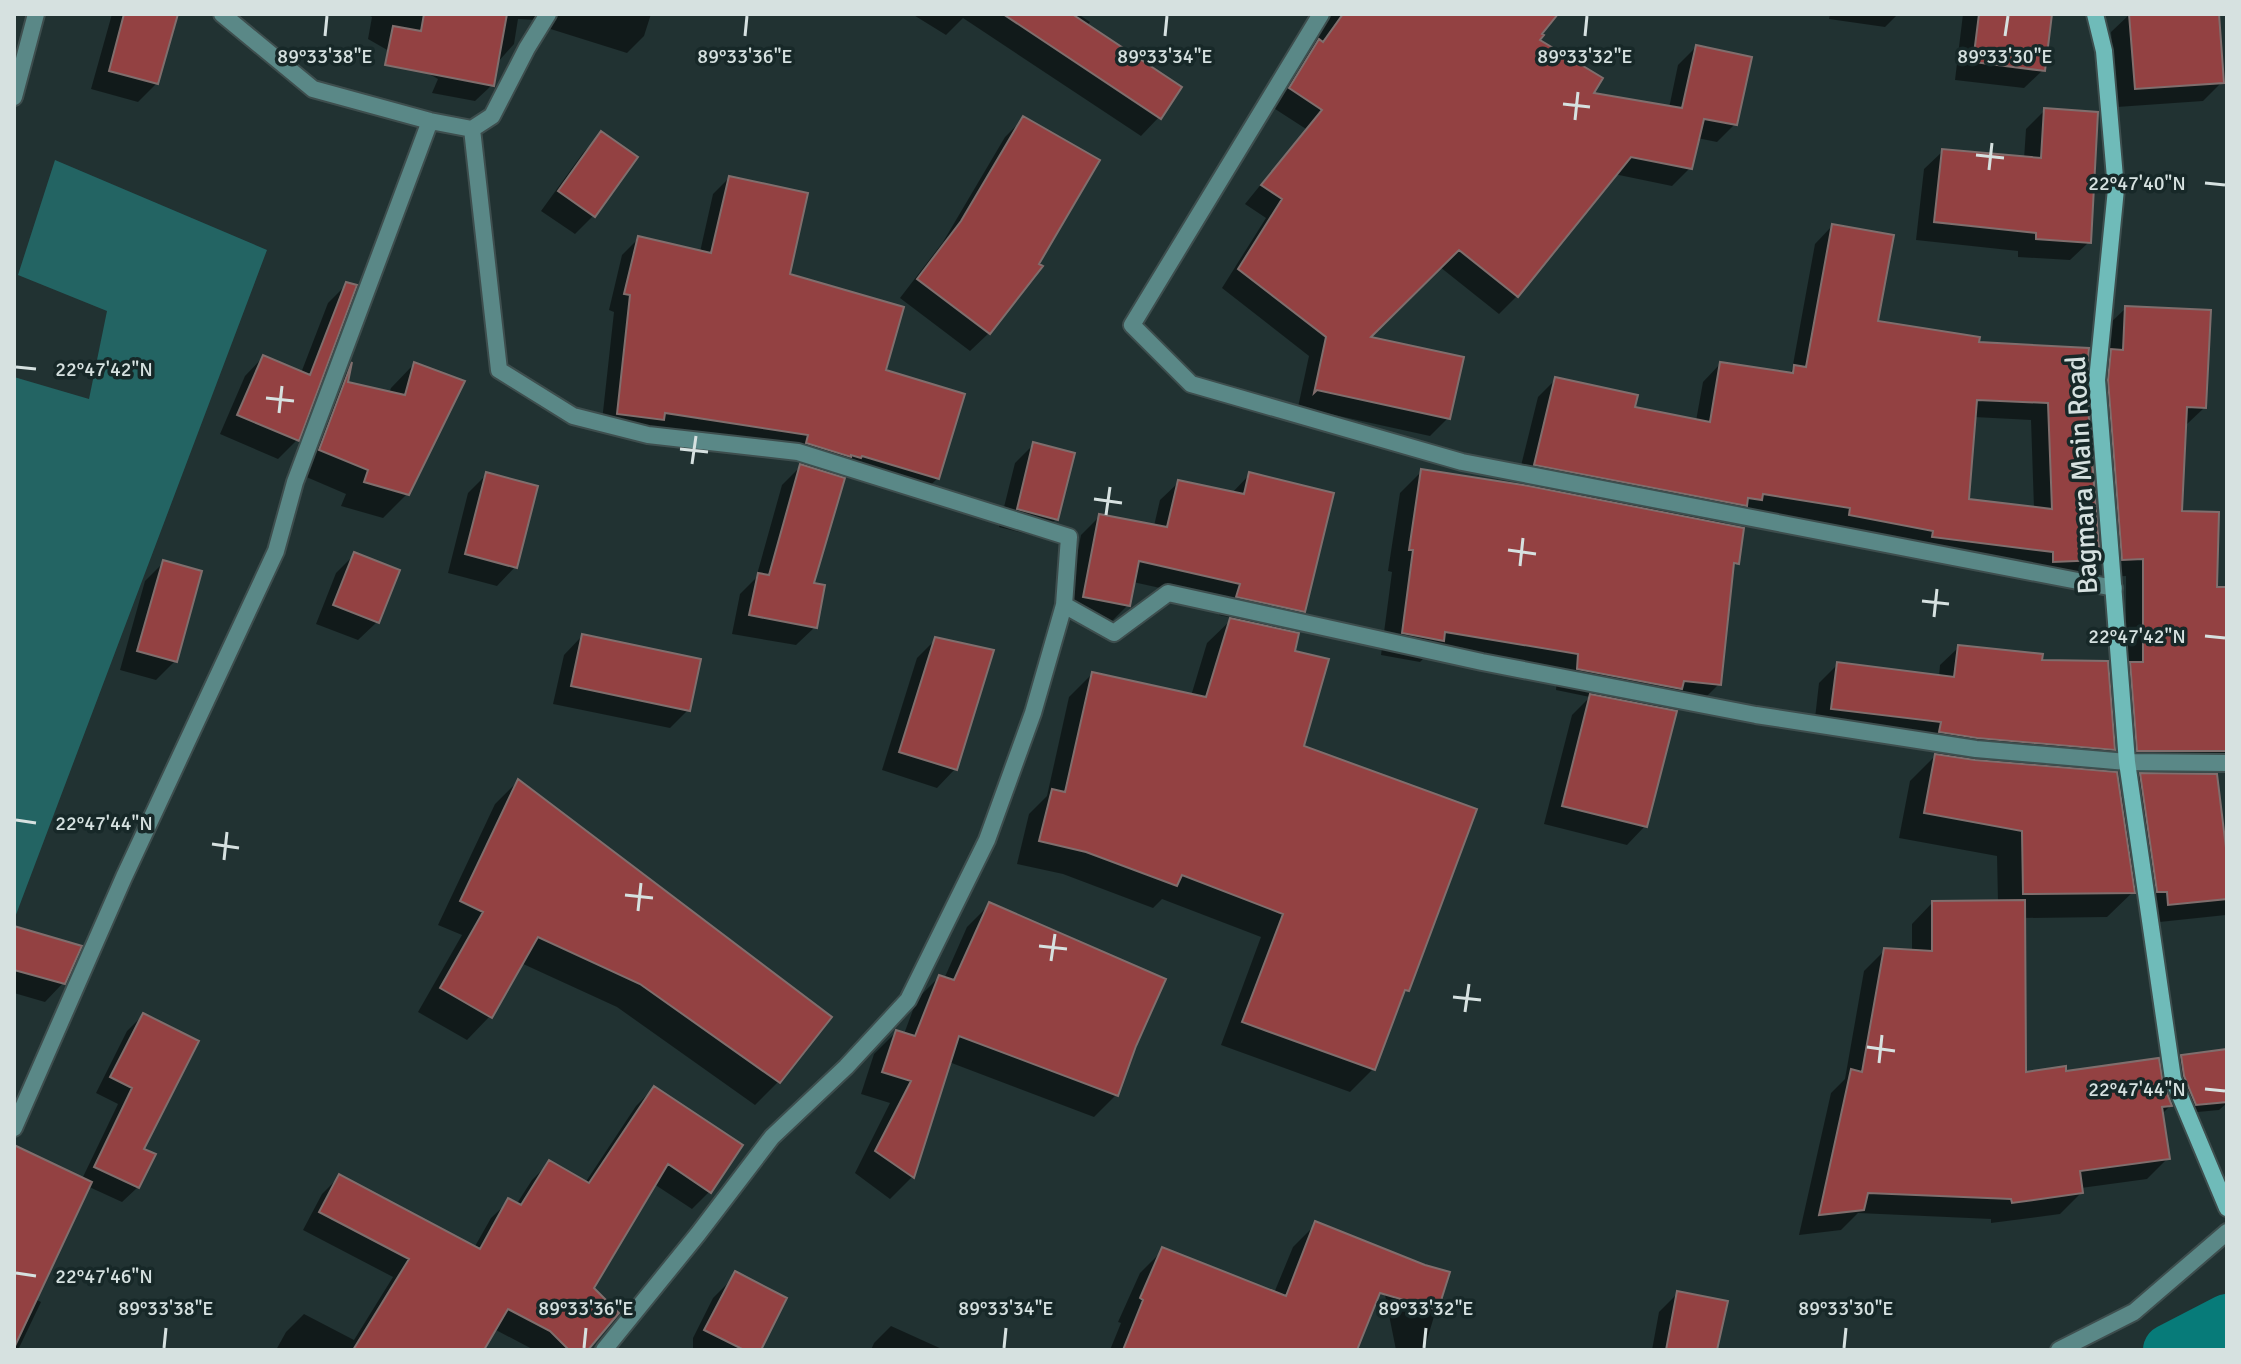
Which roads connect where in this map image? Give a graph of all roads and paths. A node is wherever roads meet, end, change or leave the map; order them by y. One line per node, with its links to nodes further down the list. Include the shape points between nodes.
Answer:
1 (36, 14): 6 (street)
2 (222, 14): 7 (street, via 313,89)
3 (548, 14): 8 (street, via 492,116)
4 (1321, 14): 9 (street, via 1132,325 1191,384 1462,462)
5 (2095, 14): 9 (street, Bagmara Main Road, via 2104,51 2116,189 2097,380)
6 (14, 97)
7 (430, 121): 8 (street); 13 (street, via 295,482 276,551)
8 (472, 129): 10 (street, via 499,370 573,416 648,435 798,452 1069,537)
9 (2114, 588): 11 (street, Bagmara Main Road)
10 (1064, 605): 11 (street, via 1114,633 1168,593 1756,715 1976,749); 16 (street, via 1033,713 987,840 908,1000 772,1137)
11 (2127, 762): 12 (street); 14 (street, Bagmara Main Road, via 2173,1079)
12 (2227, 763)
13 (14, 1128)
14 (2227, 1208)
15 (2227, 1232): 17 (street, via 2134,1312)
16 (604, 1350)
17 (2059, 1350)

